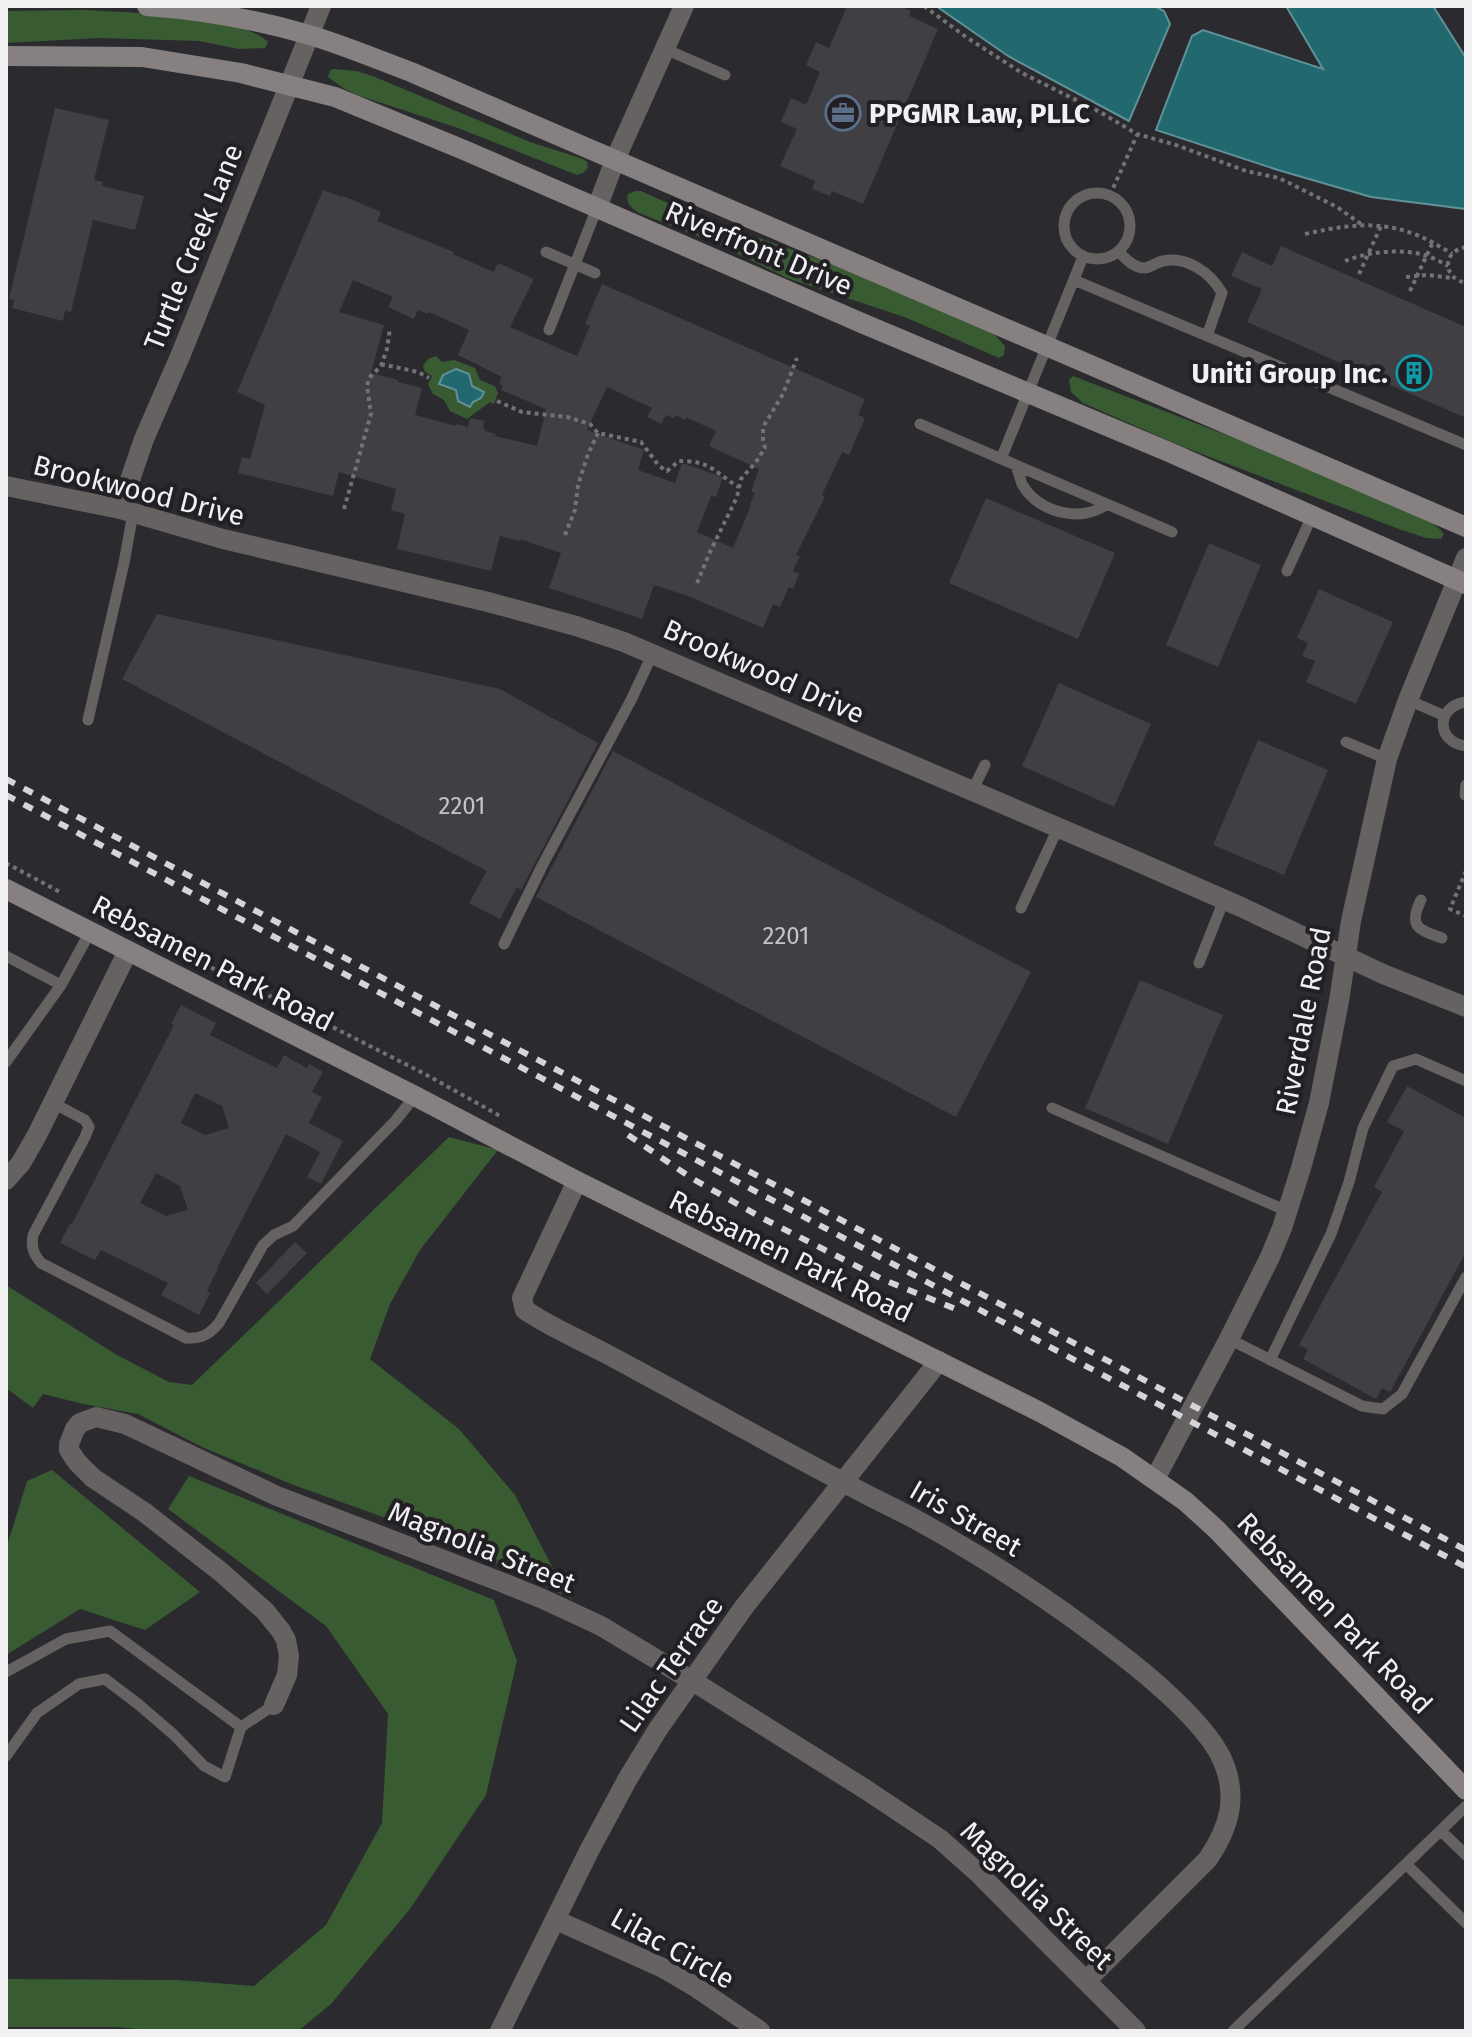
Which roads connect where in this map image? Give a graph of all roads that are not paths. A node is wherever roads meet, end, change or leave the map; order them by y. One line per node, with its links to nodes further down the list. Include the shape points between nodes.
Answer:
1 (147, 6): 4 (street, Riverfront Drive)
2 (321, 6): 4 (street, Turtle Creek Lane)
3 (684, 6): 5 (street)
4 (309, 34): 8 (street, Turtle Creek Lane); 9 (street, Riverfront Drive)
5 (665, 49): 7 (lane); 9 (street)
6 (6, 56): 8 (street, Riverfront Drive, via 142,57)
7 (725, 75)
8 (289, 84): 10 (street, Riverfront Drive, via 335,97); 27 (street, Turtle Creek Lane, via 144,439)
9 (615, 160): 10 (street); 19 (street, Riverfront Drive)
10 (597, 208): 14 (lane); 20 (street, Riverfront Drive)
11 (1118, 251): 13 (lane, via 1106,258); 13 (lane, via 1129,237 1129,215 1110,195 1094,192 1074,201 1064,221 1067,242); 18 (lane, via 1130,264 1146,268 1164,260 1187,261 1217,283 1222,293)
12 (546, 252): 14 (lane)
13 (1083, 257): 16 (lane)
14 (574, 265): 15 (lane); 17 (lane)
15 (595, 273)
16 (1074, 280): 18 (lane); 19 (lane)
17 (549, 330)
18 (1207, 336): 22 (lane)
19 (1047, 345): 20 (lane); 29 (street, Riverfront Drive)
20 (1028, 393): 23 (lane); 28 (street, Riverfront Drive)
21 (920, 424): 23 (lane)
22 (1466, 445)
23 (1001, 459): 24 (lane)
24 (1016, 465): 26 (lane); 26 (lane, via 1023,486 1053,511 1079,515)
25 (6, 486): 27 (street, Brookwood Drive)
26 (1107, 504): 30 (lane)
27 (127, 511): 34 (street, Brookwood Drive, via 488,602); 38 (lane, via 124,563)
28 (1312, 516): 32 (lane); 33 (street, Riverfront Drive)
29 (1466, 527)
30 (1172, 532)
31 (1466, 558): 33 (street, Riverdale Road)
32 (1287, 571)
33 (1461, 582): 35 (street, Riverdale Road)
34 (653, 653): 44 (street, Brookwood Drive); 53 (lane)
35 (1408, 700): 37 (lane); 41 (street, Riverdale Road)
36 (1466, 702): 37 (lane, via 1454,705)
37 (1445, 716): 40 (lane, via 1447,737)
38 (88, 720)
39 (1346, 742): 41 (lane)
40 (1466, 747)
41 (1387, 759): 56 (street, Riverdale Road)
42 (985, 765): 44 (lane)
43 (1466, 785): 45 (lane)
44 (972, 791): 46 (street, Brookwood Drive)
45 (1465, 795)
46 (1058, 828): 48 (street, Brookwood Drive); 50 (lane)
47 (6, 889): 51 (street, Rebsamen Park Road)
48 (1224, 900): 56 (street, Brookwood Drive); 57 (lane)
49 (1421, 900): 52 (lane, via 1415,923)
50 (1021, 908)
51 (90, 932): 54 (street, Rebsamen Park Road); 58 (lane)
52 (1442, 938)
53 (504, 944)
54 (128, 951): 62 (street, Rebsamen Park Road); 63 (street)
55 (6, 956): 58 (lane)
56 (1346, 957): 59 (street, Brookwood Drive); 67 (street, Riverdale Road, via 1319,1103)
57 (1199, 963)
58 (61, 985): 60 (lane)
59 (1466, 1007)
60 (6, 1062)
61 (1466, 1081): 70 (lane, via 1416,1059 1393,1066 1363,1128 1331,1234)
62 (415, 1096): 63 (lane, via 293,1226 263,1245 219,1323 197,1339 186,1338 34,1255 33,1235 89,1127); 66 (street, Rebsamen Park Road)
63 (53, 1103): 65 (street)
64 (1052, 1108): 67 (lane)
65 (6, 1180)
66 (577, 1181): 71 (street, Rebsamen Park Road); 73 (street, Iris Street, via 522,1298 525,1310)
67 (1287, 1211): 69 (street, Riverdale Road)
68 (1466, 1277): 70 (lane, via 1402,1394 1383,1409 1362,1406)
69 (1229, 1339): 70 (lane); 72 (street, Riverdale Road)
70 (1270, 1360)
71 (939, 1361): 72 (street, Rebsamen Park Road); 73 (street, Lilac Terrace)
72 (1155, 1479): 79 (street, Rebsamen Park Road, via 1226,1539)
73 (843, 1482): 75 (street, Lilac Terrace); 86 (street, Iris Street, via 1063,1611 1176,1703 1221,1758 1231,1800 1220,1841)
74 (6, 1672): 77 (lane, via 66,1639 110,1631)
75 (691, 1680): 76 (street, Magnolia Street, via 601,1626 543,1599 277,1496 125,1424 96,1417 80,1423 69,1444 77,1462 221,1572 281,1631 289,1656); 84 (street, Lilac Terrace, via 627,1780); 86 (street, Magnolia Street, via 940,1839)
76 (274, 1705): 77 (lane)
77 (241, 1727): 78 (lane, via 225,1777 204,1766 105,1679 79,1684 37,1713)
78 (6, 1756)
79 (1466, 1790)
80 (1466, 1806): 81 (lane)
81 (1441, 1831): 82 (lane); 83 (lane)
82 (1466, 1855)
83 (1406, 1864): 85 (lane); 90 (lane)
84 (556, 1920): 87 (street, Lilac Terrace); 88 (street, Lilac Circle, via 665,1969)
85 (1466, 1923)
86 (1086, 1981): 89 (street, Magnolia Street)
87 (500, 2031)
88 (760, 2031)
89 (1136, 2031)
90 (1233, 2031)

